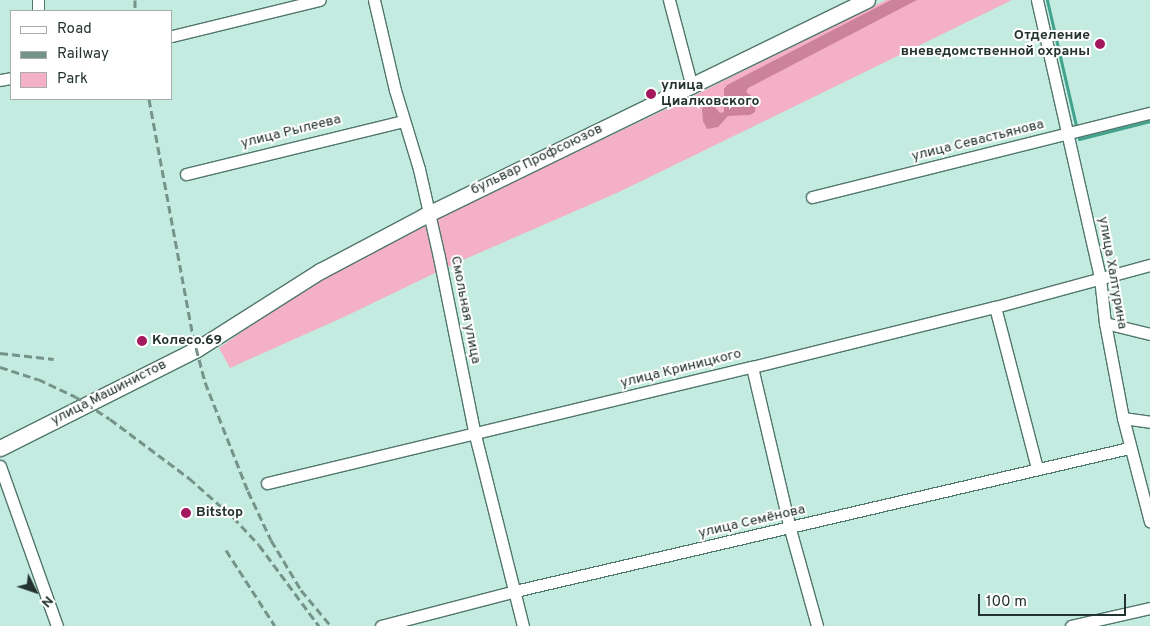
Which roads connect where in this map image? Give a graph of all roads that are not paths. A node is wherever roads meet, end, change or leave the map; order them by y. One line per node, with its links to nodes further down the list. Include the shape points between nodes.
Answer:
1 (320, 0): 6 (street)
2 (374, 0): 9 (street, Смольная улица)
3 (669, 0): 7 (street)
4 (867, 0): 7 (main road, бульвар Профсоюзов)
5 (1037, 0): 10 (street, улица Халтурина)
6 (172, 36)
7 (692, 87): 13 (main road, бульвар Профсоюзов)
8 (1150, 113): 10 (street, улица Севастьянова)
9 (404, 120): 11 (street, улица Рылеева); 13 (street, Смольная улица)
10 (1069, 132): 12 (street, улица Севастьянова); 15 (street, улица Халтурина)
11 (186, 174)
12 (812, 197)
13 (428, 213): 19 (main road, бульвар Профсоюзов, via 320,271); 23 (street, Смольная улица)
14 (1150, 265): 15 (street, улица Криницкого)
15 (1100, 278): 16 (street, улица Криницкого); 17 (street, улица Халтурина)
16 (996, 307): 20 (street, улица Криницкого); 27 (street)
17 (1105, 324): 18 (street); 21 (street, улица Халтурина)
18 (1150, 334)
19 (216, 337): 24 (main road, улица Машинистов)
20 (752, 367): 23 (street, улица Криницкого); 31 (street)
21 (1123, 418): 22 (street); 25 (street, улица Халтурина)
22 (1150, 422)
23 (475, 435): 28 (street, улица Криницкого); 32 (street, Смольная улица)
24 (0, 448)
25 (1130, 448): 27 (street, улица Семёнова); 29 (street, улица Халтурина)
26 (0, 466): 34 (street)
27 (1037, 468): 31 (street, улица Семёнова)
28 (266, 483)
29 (1148, 509): 30 (street, улица Халтурина)
30 (1150, 522)
31 (790, 529): 32 (street, улица Семёнова); 37 (street)
32 (514, 591): 35 (street, улица Семёнова); 36 (street, Смольная улица)
33 (1150, 608): 38 (street)
34 (57, 626)
35 (381, 626)
36 (523, 626)
37 (817, 626)
38 (1071, 626)

